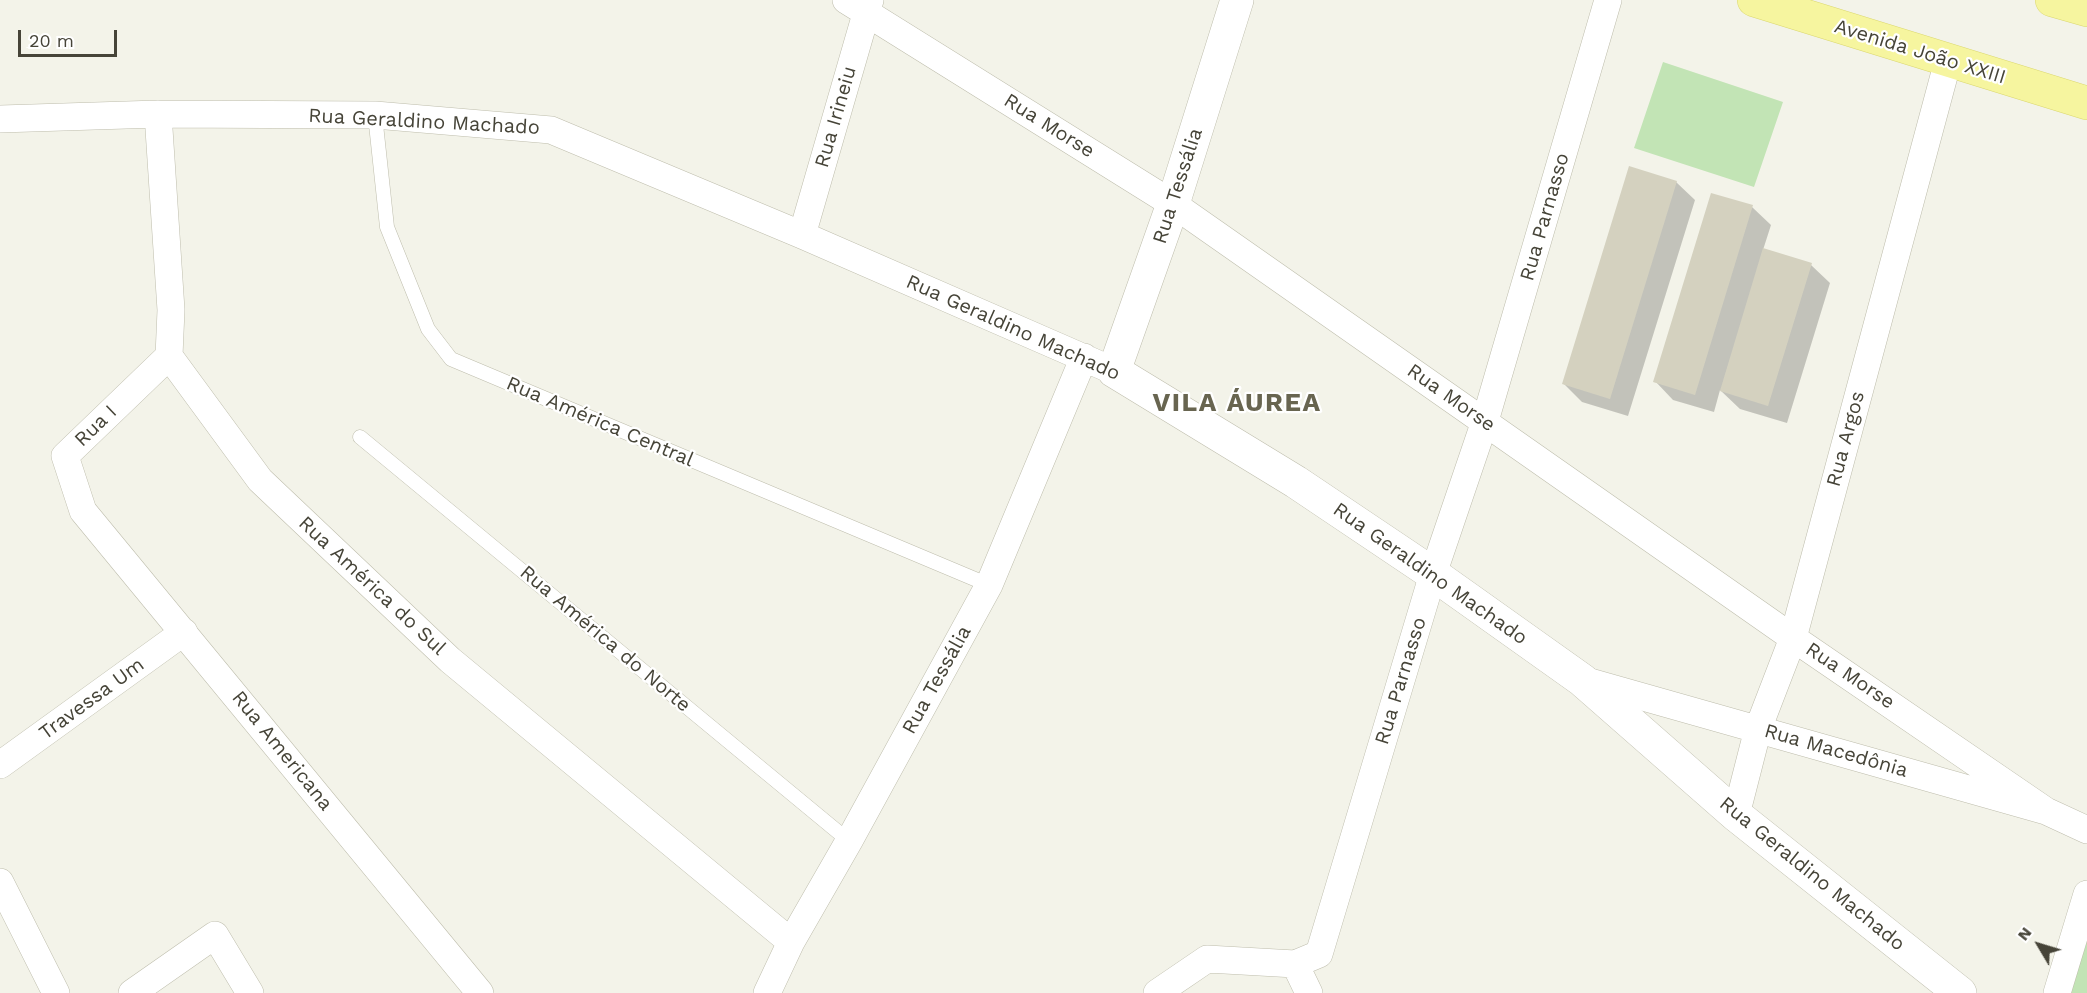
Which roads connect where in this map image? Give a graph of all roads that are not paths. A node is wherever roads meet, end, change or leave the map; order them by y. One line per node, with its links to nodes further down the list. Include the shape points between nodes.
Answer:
1 (1237, 0): 12 (street, Rua Tessália)
2 (1608, 0): 17 (street, Rua Parnasso)
3 (1754, 0): 7 (main road, Avenida João XXIII)
4 (2052, 0): 6 (main road)
5 (861, 4): 12 (street, Rua Morse); 13 (street, Rua Irineiu)
6 (2087, 10)
7 (1948, 61): 8 (main road, Avenida João XXIII); 23 (street, Rua Argos)
8 (2087, 103)
9 (158, 114): 10 (street, Rua Geraldino Machado); 11 (street, Rua Geraldino Machado); 14 (street, via 171,310)
10 (375, 115): 13 (street, Rua Geraldino Machado, via 551,130); 21 (lane, Rua América Central, via 387,227 428,329 451,359)
11 (0, 119)
12 (1173, 204): 16 (street, Rua Tessália); 17 (street, Rua Morse)
13 (802, 235): 15 (street, Rua Geraldino Machado)
14 (169, 356): 19 (street, Rua I, via 65,456); 33 (street, Rua América do Sul, via 260,480 450,660)
15 (1084, 357): 16 (street, Rua Geraldino Machado); 21 (street, Rua Tessália)
16 (1114, 371): 20 (street, Rua Geraldino Machado, via 1296,482)
17 (1485, 421): 20 (street, Rua Parnasso); 23 (street, Rua Morse)
18 (360, 436): 30 (lane, Rua América do Norte)
19 (83, 511): 22 (street, Rua Americana)
20 (1432, 574): 24 (street, Rua Geraldino Machado); 34 (street, Rua Parnasso, via 1319,954)
21 (989, 585): 30 (street, Rua Tessália)
22 (184, 632): 26 (street, Travessa Um); 39 (street, Rua Americana)
23 (1793, 638): 25 (street, Rua Argos); 27 (street, Rua Morse)
24 (1582, 680): 25 (street, Rua Macedônia); 28 (street, Rua Geraldino Machado)
25 (1758, 729): 27 (street, Rua Macedônia); 28 (street, Rua Argos)
26 (0, 765)
27 (2046, 811): 29 (street, Rua Macedônia)
28 (1736, 815): 42 (street, Rua Geraldino Machado)
29 (2087, 830)
30 (849, 842): 33 (street, Rua Tessália)
31 (0, 882): 36 (street)
32 (2087, 894): 43 (street)
33 (791, 942): 35 (street, Rua Tessália)
34 (1295, 964): 40 (street, via 1207,959); 41 (street)
35 (776, 989)
36 (56, 993)
37 (132, 993): 38 (street, via 215,935)
38 (249, 993)
39 (480, 993)
40 (1157, 993)
41 (1309, 993)
42 (1960, 993)
43 (2057, 993)

